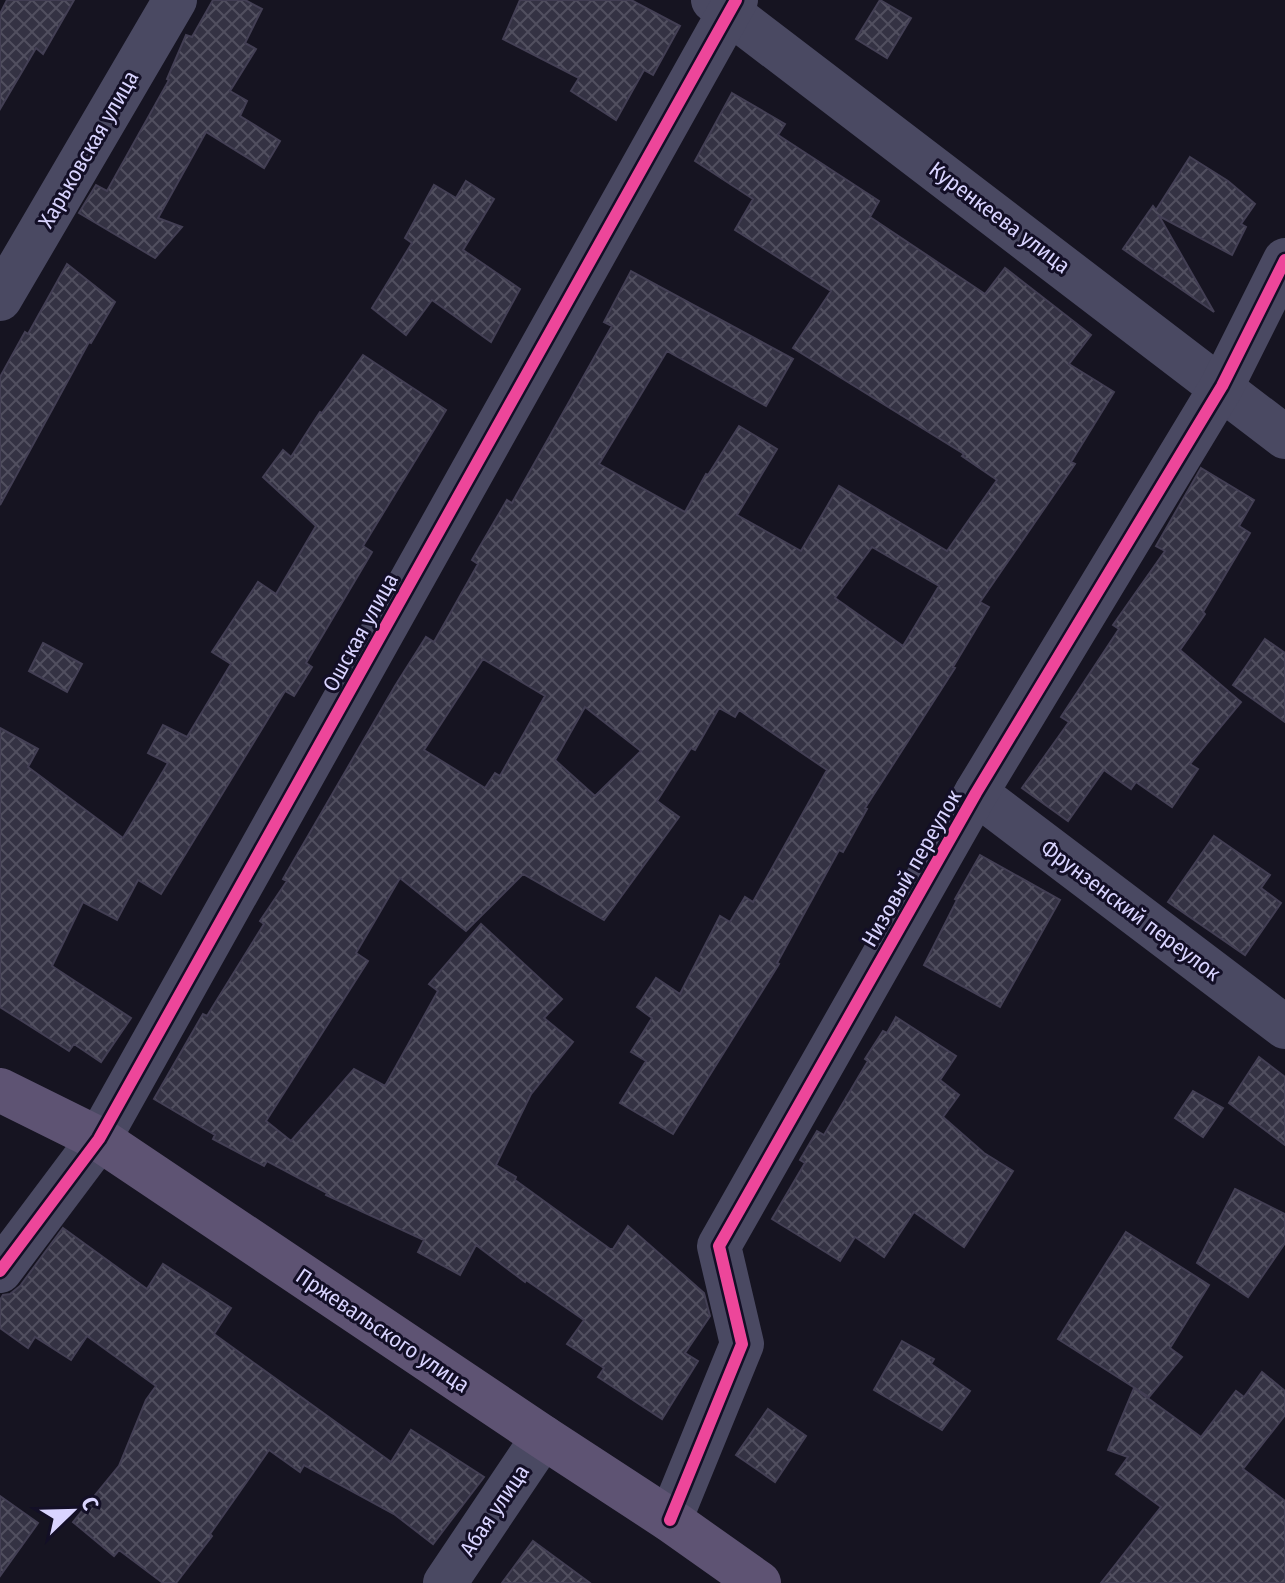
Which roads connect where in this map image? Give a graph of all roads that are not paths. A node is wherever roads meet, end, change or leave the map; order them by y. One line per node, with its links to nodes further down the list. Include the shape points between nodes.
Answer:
1 (175, 0): 4 (street, Харьковская улица)
2 (726, 4): 5 (street, Куренкеева улица); 10 (street, Ошская улица)
3 (1285, 260): 5 (street, Низовый переулок)
4 (0, 299)
5 (1222, 386): 6 (street, Куренкеева улица); 7 (street, Низовый переулок)
6 (1285, 437)
7 (976, 793): 8 (street, Фрунзенский переулок); 13 (street, Низовый переулок, via 719,1246 742,1344)
8 (1285, 1027)
9 (0, 1090): 10 (main road, Пржевальского улица)
10 (99, 1139): 11 (street, Ошская улица); 12 (main road, Пржевальского улица)
11 (0, 1271)
12 (543, 1437): 13 (main road, Пржевальского улица); 14 (street, Абая улица)
13 (670, 1520): 15 (main road, Пржевальского улица)
14 (445, 1583)
15 (759, 1583)

